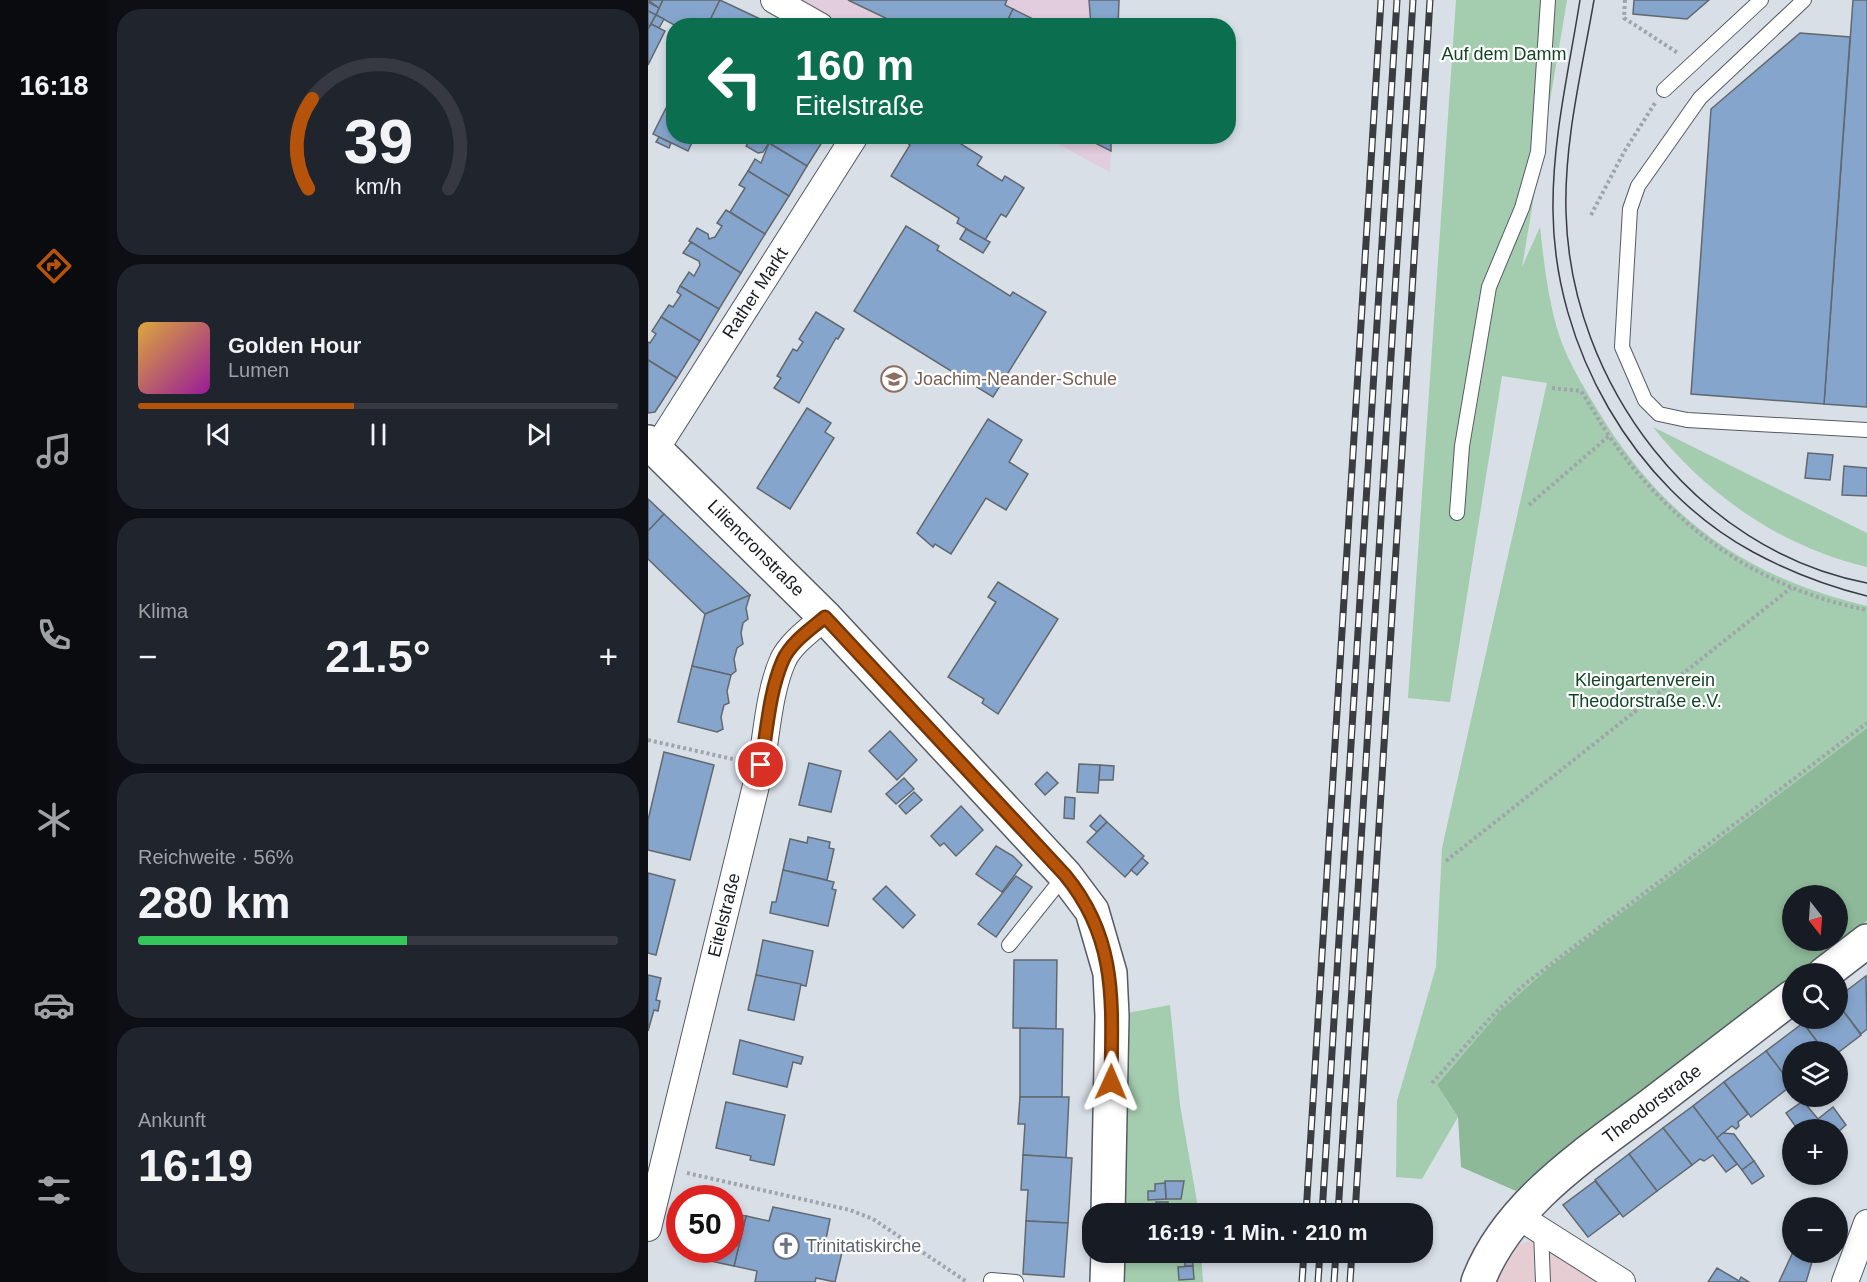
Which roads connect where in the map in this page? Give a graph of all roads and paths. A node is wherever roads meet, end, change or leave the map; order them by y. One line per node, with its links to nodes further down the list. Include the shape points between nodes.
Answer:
1 (774, 0): 6 (street)
2 (1548, 0): 16 (lane, via 1538,152 1522,208 1489,287 1462,446)
3 (1625, 0): 7 (path, via 1624,18)
4 (1761, 0): 7 (lane)
5 (1804, 0): 12 (lane, via 1700,98 1638,186 1630,209 1622,346 1645,400 1659,414 1687,420)
6 (806, 18)
7 (1693, 63): 8 (lane)
8 (1664, 90): 10 (path, via 1623,152)
9 (850, 144): 14 (street, Rather Markt)
10 (1591, 215)
11 (1552, 388): 13 (path, via 1581,391)
12 (1867, 430)
13 (1610, 436): 15 (path); 17 (path, via 1646,484 1682,520 1748,566)
14 (652, 445): 19 (main road, Liliencronstraße)
15 (1529, 505)
16 (1457, 513)
17 (1791, 588): 18 (path); 23 (path)
18 (1867, 610)
19 (825, 617): 22 (street, Eitelstraße, via 784,660 772,700); 24 (main road, Liliencronstraße)
20 (1867, 723): 29 (path, via 1525,984)
21 (648, 740): 22 (path)
22 (761, 765): 30 (street, Eitelstraße)
23 (1446, 861)
24 (1065, 875): 26 (lane); 31 (main road, Liliencronstraße, via 1092,911 1110,973)
25 (1867, 941): 27 (main road)
26 (1009, 945)
27 (1838, 963)
28 (1782, 1005): 32 (main road, Theodorstraße, via 1596,1147)
29 (1432, 1083)
30 (663, 1168): 34 (street, Eitelstraße); 37 (path, via 873,1218)
31 (1108, 1203)
32 (1530, 1224): 40 (main road, via 1490,1256); 41 (lane); 42 (street)
33 (1867, 1224): 43 (street)
34 (648, 1228)
35 (1108, 1263): 39 (main road)
36 (991, 1280): 38 (lane)
37 (967, 1282)
38 (1016, 1282)
39 (1107, 1282)
40 (1478, 1282)
41 (1543, 1282)
42 (1622, 1282)
43 (1845, 1282)

